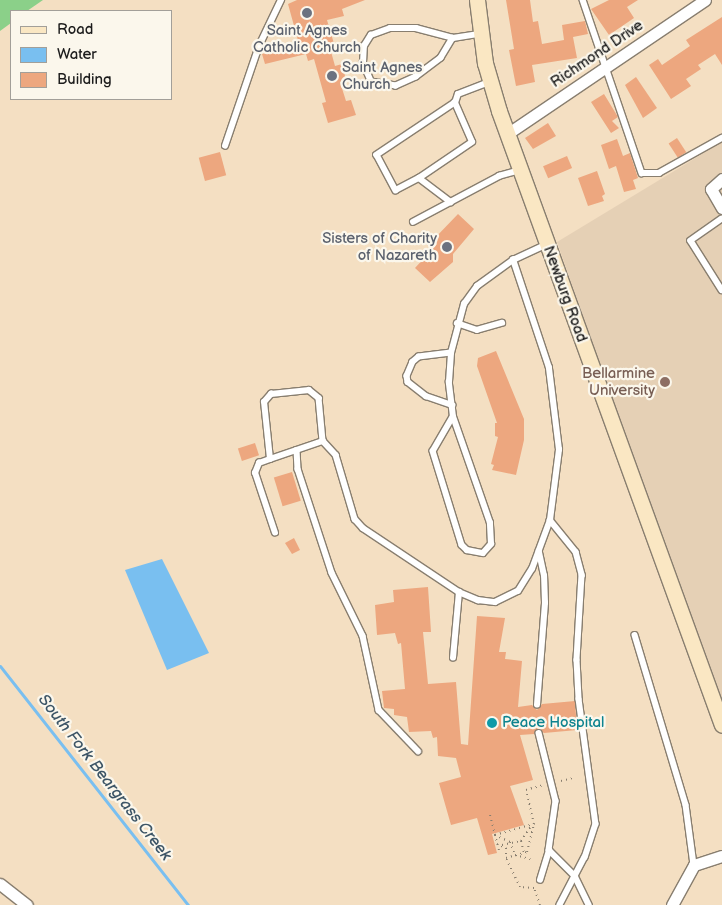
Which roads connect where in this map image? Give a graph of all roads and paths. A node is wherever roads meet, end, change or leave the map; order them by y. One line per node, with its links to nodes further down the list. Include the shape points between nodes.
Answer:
1 (281, 0): 12 (lane, via 259,46)
2 (477, 0): 5 (main road, Newburg Road)
3 (583, 0): 7 (lane)
4 (705, 0): 7 (street, Richmond Drive)
5 (482, 34): 6 (lane); 8 (main road, Newburg Road)
6 (453, 38): 6 (lane, via 416,28 390,28 371,35 364,46 364,63 371,82 396,86 416,77 440,58)
7 (603, 67): 10 (street, Richmond Drive); 11 (lane, via 642,173 659,173)
8 (490, 82): 9 (lane, via 458,94); 10 (main road, Newburg Road)
9 (455, 103): 14 (lane, via 472,142); 14 (lane, via 377,155 396,190)
10 (507, 134): 13 (main road, Newburg Road)
11 (722, 138)
12 (225, 146)
13 (520, 170): 16 (lane, via 498,176); 20 (main road, Newburg Road)
14 (419, 178): 16 (lane)
15 (722, 179): 17 (street, via 711,189)
16 (451, 202): 19 (lane)
17 (722, 208)
18 (722, 219): 22 (lane, via 691,241)
19 (413, 222)
20 (547, 244): 21 (lane); 38 (main road, Newburg Road)
21 (513, 260): 23 (lane, via 476,286 464,304); 31 (lane, via 554,392 559,450)
22 (722, 290)
23 (458, 323): 24 (lane, via 477,330); 25 (lane)
24 (502, 323)
25 (451, 353): 26 (lane, via 449,382); 26 (lane, via 419,357 407,376 408,382 426,396)
26 (452, 405): 27 (lane)
27 (453, 417): 27 (lane, via 433,451 462,544 467,550 483,554 491,544 490,523)
28 (323, 441): 29 (lane); 30 (lane, via 316,393 309,390 271,394 264,402); 34 (lane, via 336,455 355,519 363,528)
29 (297, 450): 30 (lane); 40 (lane, via 298,468 332,573 363,636 379,710)
30 (270, 459): 32 (lane, via 259,463 255,473)
31 (550, 520): 33 (lane); 59 (lane, via 576,552 582,575 577,660 579,699 596,824)
32 (276, 533)
33 (539, 552): 34 (lane, via 518,591 507,598 495,602 478,600); 37 (lane, via 545,603)
34 (459, 592): 36 (lane)
35 (635, 635): 58 (lane, via 686,805)
36 (453, 658)
37 (536, 705)
38 (722, 724)
39 (539, 733): 42 (lane)
40 (418, 751)
41 (573, 778): 42 (path)
42 (551, 783): 44 (path, via 526,790); 51 (lane, via 556,801)
43 (490, 816): 45 (path)
44 (533, 825): 45 (path); 46 (path); 52 (path)
45 (495, 835): 47 (path); 48 (path)
46 (521, 841): 48 (path); 52 (path)
47 (497, 844): 49 (path); 50 (path)
48 (511, 844): 49 (path); 53 (path)
49 (502, 845): 55 (path, via 506,848)
50 (499, 850)
51 (549, 850): 59 (lane); 60 (lane)
52 (526, 853): 53 (path); 56 (path)
53 (515, 855): 55 (path); 56 (path)
54 (722, 856): 58 (street)
55 (506, 858): 63 (path, via 520,887 534,888)
56 (526, 858): 57 (path)
57 (530, 859)
58 (694, 865): 66 (street)
59 (576, 876): 64 (lane); 65 (lane)
60 (540, 880)
61 (0, 884): 62 (street)
62 (27, 905)
63 (540, 905)
64 (560, 905)
65 (589, 905)
66 (672, 905)

